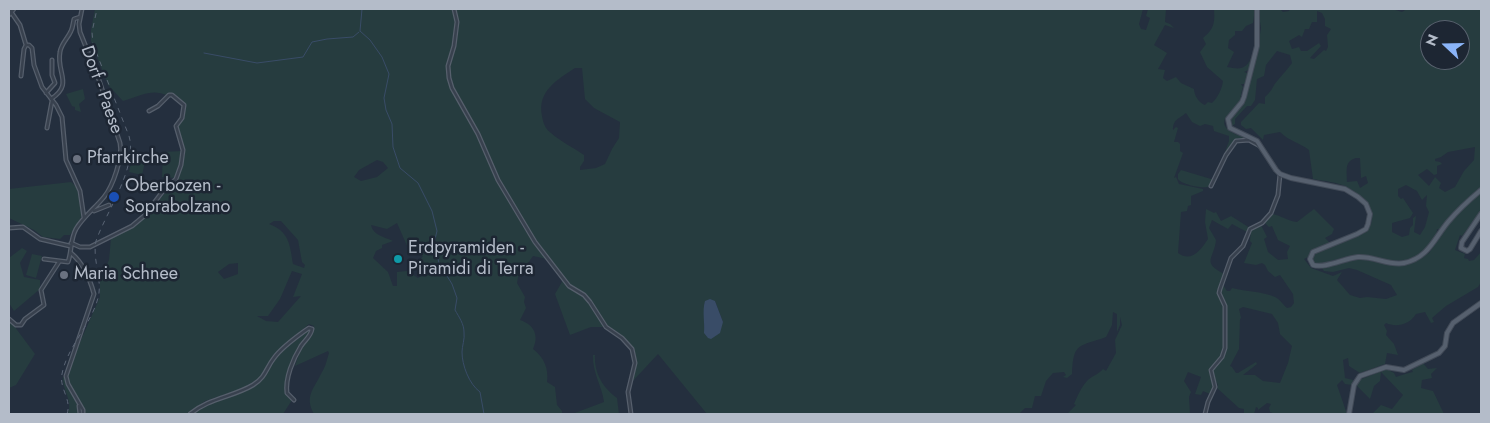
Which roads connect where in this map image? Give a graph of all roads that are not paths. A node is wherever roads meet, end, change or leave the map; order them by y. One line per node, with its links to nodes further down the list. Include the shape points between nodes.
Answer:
1 (14, 9): 5 (street)
2 (82, 9): 6 (street, Dorf - Paese)
3 (454, 9): 33 (street, via 457,22 448,66 452,88 478,134 498,180 535,242 569,286 590,302 606,327 632,349 635,363 628,392)
4 (1257, 9): 14 (main road, via 1255,58 1244,97 1228,125)
5 (9, 12): 7 (street, via 20,25)
6 (80, 17): 11 (street, via 74,19 71,32 60,50 63,86); 19 (street, Dorf - Paese, via 78,26 121,150 106,194)
7 (26, 45): 9 (street); 10 (street, via 32,48 34,65)
8 (52, 60): 10 (street, via 55,83)
9 (21, 76)
10 (46, 93): 11 (street)
11 (52, 100): 13 (street); 21 (street, via 62,117 68,165 80,190)
12 (149, 111): 24 (street, via 169,95 184,105 182,118 176,126 183,150 176,179 132,226 90,247)
13 (47, 128)
14 (1261, 146): 15 (main road); 16 (street, via 1249,140 1236,140)
15 (1280, 174): 17 (main road, via 1345,188 1369,209 1366,229 1313,252 1310,259 1313,265 1320,266 1360,257 1405,263 1430,249 1447,224); 34 (street, via 1278,195 1271,213 1250,229 1243,246 1232,258 1221,286 1219,294 1225,306 1225,348 1211,370 1216,384)
16 (1211, 186)
17 (1481, 190)
18 (109, 206): 19 (street)
19 (93, 210): 21 (street, Dorf - Paese)
20 (1481, 214): 23 (main road, via 1462,242 1462,250 1470,249)
21 (84, 218): 24 (street, Dorf - Paese)
22 (9, 228): 24 (street, via 21,226 40,240)
23 (1481, 231)
24 (70, 245): 25 (street)
25 (71, 252): 27 (street, via 68,262); 31 (street, via 80,262 94,294 66,376)
26 (44, 259): 27 (street)
27 (59, 262): 29 (street, via 41,290 44,305 22,325 16,325)
28 (1481, 303): 35 (main road, via 1452,323 1445,346 1439,353 1404,370 1386,367 1360,376 1354,385)
29 (9, 319)
30 (294, 400): 32 (street, via 287,393 286,386 297,355 312,331 309,328 275,356 268,370 254,384 216,399)
31 (81, 414)
32 (190, 414)
33 (631, 414)
34 (1205, 414)
35 (1349, 414)

